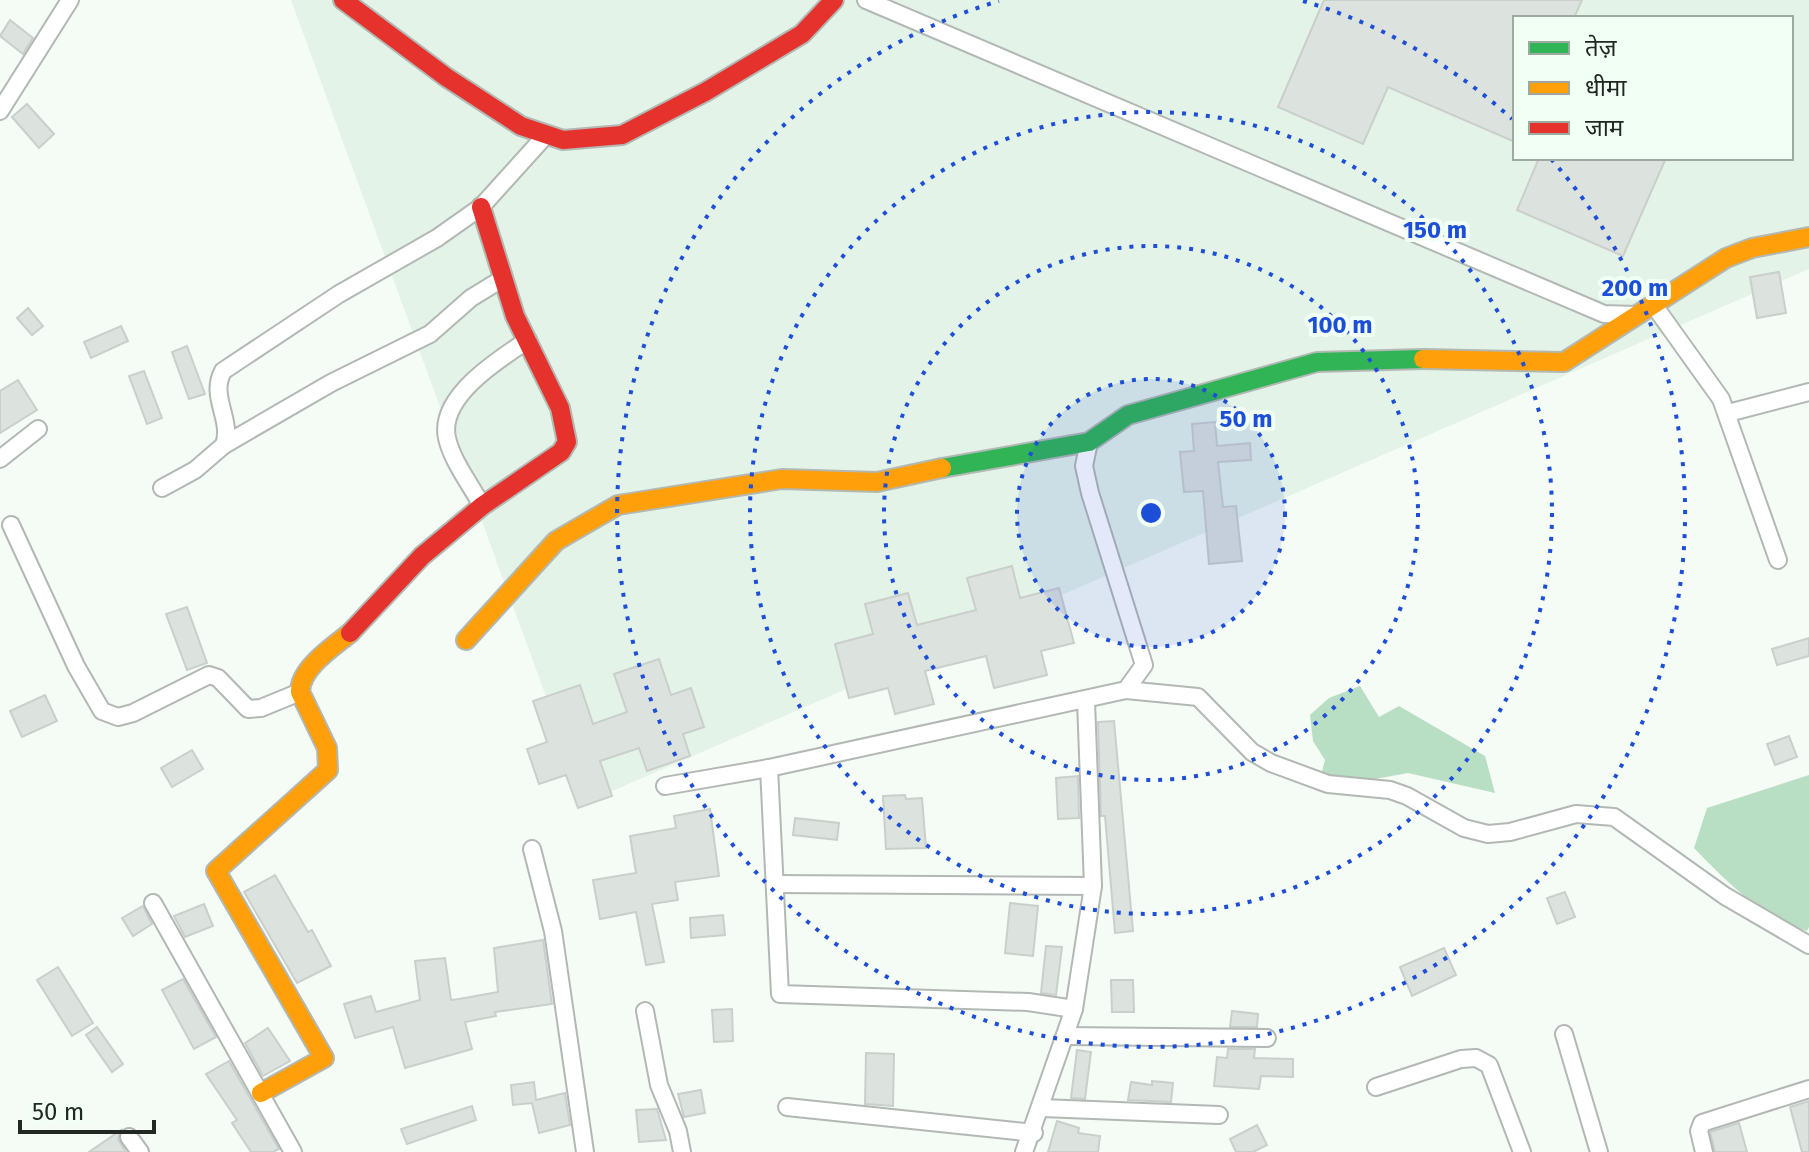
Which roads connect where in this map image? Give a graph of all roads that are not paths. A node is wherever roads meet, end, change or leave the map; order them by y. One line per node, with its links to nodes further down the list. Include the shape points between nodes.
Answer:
1 (70, 0): 5 (street)
2 (343, 0): 6 (street, via 458,85 521,126)
3 (834, 0): 6 (street, via 802,34 622,135 563,140)
4 (866, 0): 10 (street, via 1604,314)
5 (0, 111)
6 (546, 135): 7 (street)
7 (481, 207): 9 (street); 16 (street, via 223,371 216,391 226,424)
8 (1809, 237): 10 (street, via 1739,252)
9 (502, 279): 11 (street); 16 (street, via 430,334)
10 (1645, 309): 13 (street, via 1716,389); 15 (street, via 1564,362 1317,362 1128,415)
11 (528, 340): 19 (street, via 475,377 447,427 449,444); 19 (street, via 560,408 567,442 544,465)
12 (1809, 392): 13 (street)
13 (1728, 413): 21 (street)
14 (38, 429): 17 (street)
15 (1089, 442): 22 (street, via 877,482 782,479 618,505 556,541); 23 (street, via 1084,466 1090,493 1144,665)
16 (224, 445): 18 (street, via 195,470)
17 (0, 459)
18 (162, 488)
19 (482, 506): 24 (street, via 422,556 368,617 314,664)
20 (11, 525): 24 (street, via 76,666 109,716 133,713 209,675 248,709)
21 (1778, 560)
22 (466, 640)
23 (1126, 690): 25 (street); 32 (street, via 1198,697 1252,752 1271,763 1328,784 1390,790 1464,828 1488,834 1576,814 1614,817 1709,885)
24 (300, 692): 40 (street, via 327,748 328,770 216,871 324,1058)
25 (1086, 701): 26 (street); 30 (street)
26 (769, 768): 27 (street); 29 (street)
27 (665, 786)
28 (532, 849): 48 (street, via 553,931)
29 (775, 884): 30 (street); 33 (street, via 780,994 1028,1002)
30 (1093, 886): 33 (street)
31 (153, 903): 40 (street)
32 (1809, 945)
33 (1074, 1009): 36 (street)
34 (645, 1011): 49 (street, via 659,1085)
35 (1564, 1034): 52 (street)
36 (1065, 1036): 37 (street); 42 (street)
37 (1267, 1038)
38 (1376, 1087): 51 (street, via 1476,1058 1489,1065)
39 (1809, 1089): 53 (street, via 1702,1123)
40 (261, 1093): 47 (street)
41 (787, 1107): 44 (street)
42 (1042, 1108): 43 (street); 44 (street)
43 (1219, 1115)
44 (1034, 1133): 50 (street)
45 (129, 1137): 46 (street)
46 (140, 1152)
47 (293, 1152)
48 (585, 1152)
49 (682, 1152)
50 (1024, 1152)
51 (1522, 1152)
52 (1599, 1152)
53 (1704, 1152)

